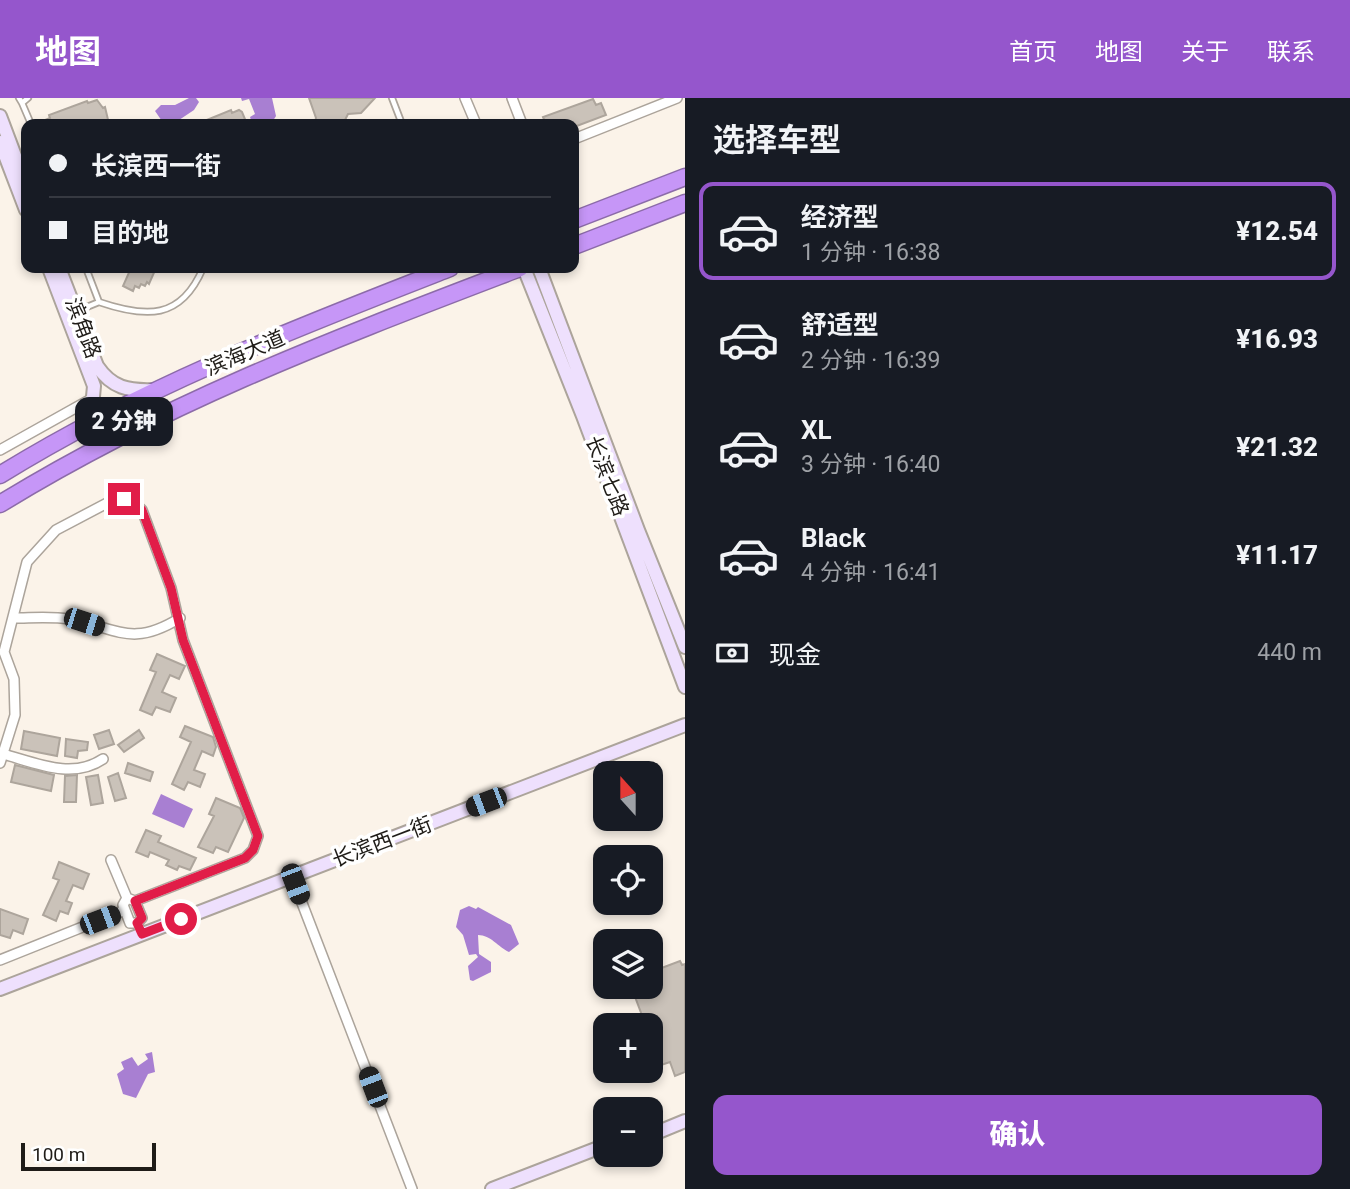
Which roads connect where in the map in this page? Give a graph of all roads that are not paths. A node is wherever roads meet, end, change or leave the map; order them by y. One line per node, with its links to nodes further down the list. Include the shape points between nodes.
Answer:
1 (28, 98): 6 (lane)
2 (391, 98): 9 (lane)
3 (466, 98): 10 (street)
4 (512, 98): 11 (street)
5 (677, 98): 12 (street)
6 (21, 100): 8 (lane)
7 (0, 116): 14 (street)
8 (29, 119)
9 (400, 119)
10 (473, 119)
11 (520, 119)
12 (579, 137)
13 (0, 142): 14 (street)
14 (9, 166): 16 (street); 17 (street)
15 (685, 177): 19 (highway)
16 (21, 180)
17 (21, 197)
18 (685, 203): 20 (highway)
19 (579, 218)
20 (579, 244)
21 (51, 273): 32 (street, 滨角路, via 89,369)
22 (61, 273): 30 (street, 滨角路)
23 (88, 273): 29 (lane)
24 (201, 273): 29 (lane, via 185,299 157,311 133,313)
25 (437, 273): 31 (highway, 滨海大道)
26 (509, 273): 36 (highway, 滨海大道, via 212,390 104,443)
27 (524, 273): 40 (street, 长滨七路, via 587,424)
28 (541, 273): 39 (street, 长滨七路)
29 (99, 302): 30 (lane)
30 (76, 311): 31 (street, 滨角路, via 106,379 126,389)
31 (154, 390): 33 (highway, 滨海大道)
32 (93, 398): 33 (street, 滨角路); 34 (street)
33 (85, 426): 35 (highway, 滨海大道)
34 (0, 450)
35 (0, 474)
36 (0, 504)
37 (13, 618): 38 (street, via 64,618 138,635 157,632); 38 (street, via 27,562 56,530 111,501 124,499 142,510); 43 (street, via 4,652 14,679 15,715)
38 (180, 618): 47 (street, via 183,640 258,836 245,858)
39 (685, 647)
40 (685, 687)
41 (685, 725): 46 (street, 长滨西一街)
42 (685, 734): 46 (street, 长滨西一街)
43 (1, 759): 44 (street, via 78,771)
44 (103, 759)
45 (111, 860): 47 (street)
46 (293, 881): 49 (street, 长滨西一街); 52 (street, 长滨西一街); 59 (street)
47 (131, 900): 48 (street, via 123,905); 49 (street, via 142,918)
48 (125, 910): 49 (street, via 130,923); 50 (street)
49 (140, 929): 51 (street, 长滨西一街)
50 (0, 960)
51 (0, 989)
52 (0, 998)
53 (685, 1115): 55 (street)
54 (685, 1121): 56 (street)
55 (663, 1123)
56 (663, 1130)
57 (593, 1150): 60 (street)
58 (593, 1157): 61 (street)
59 (412, 1189)
60 (492, 1189)
61 (510, 1189)

